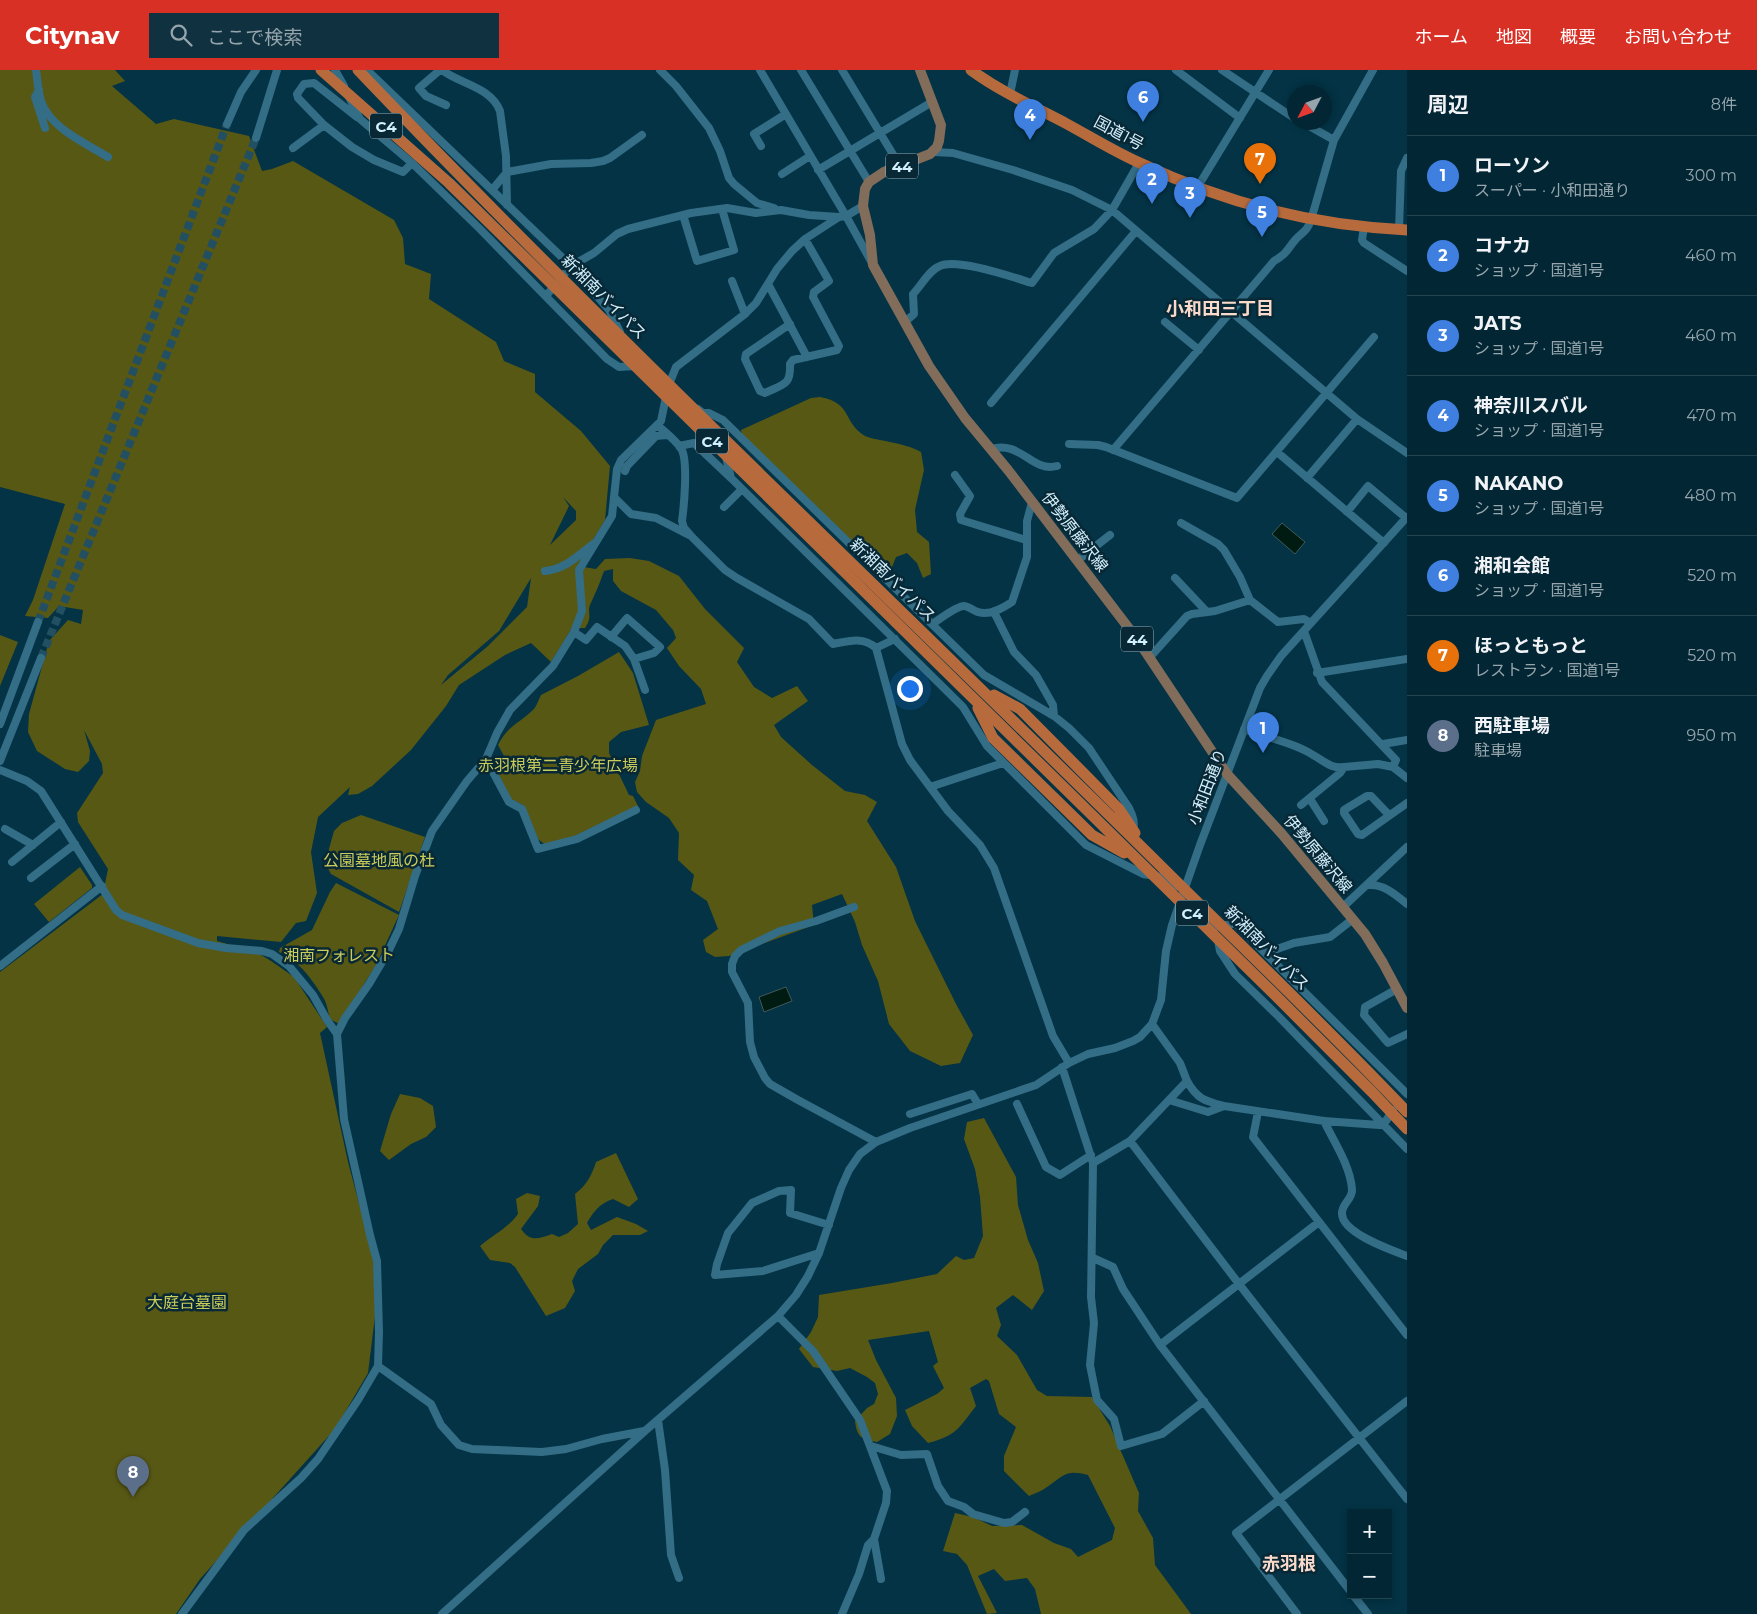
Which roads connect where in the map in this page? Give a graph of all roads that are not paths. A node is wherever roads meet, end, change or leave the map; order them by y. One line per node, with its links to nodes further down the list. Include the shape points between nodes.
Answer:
1 (36, 70): 21 (street)
2 (256, 70): 30 (street, via 241,92)
3 (277, 70): 36 (street)
4 (321, 70): 191 (highway, 新湘南バイパス / C4, via 449,183)
5 (335, 70): 29 (street)
6 (358, 70): 187 (highway, 新湘南バイパス / C4, via 604,320 983,690 1020,709 1070,758 1119,809 1146,851)
7 (367, 70): 53 (street)
8 (441, 70): 25 (street, via 419,88 426,96); 49 (street, via 496,101)
9 (660, 70): 58 (street, via 709,128 734,184 757,204)
10 (770, 70): 20 (street)
11 (801, 70): 40 (street)
12 (842, 70): 34 (street)
13 (920, 70): 24 (main road, 44)
14 (971, 70): 22 (highway, 国道1号)
15 (1015, 70): 22 (street)
16 (1176, 70): 28 (street)
17 (1222, 70): 23 (street)
18 (1269, 70): 23 (street)
19 (1373, 70): 37 (street)
20 (761, 72): 26 (street)
21 (39, 90): 32 (street, via 35,97); 42 (street, via 45,110 57,126)
22 (1010, 94): 46 (highway, 国道1号)
23 (1255, 94): 27 (street); 28 (street)
24 (932, 102): 34 (street); 41 (main road, 44, via 941,125)
25 (446, 105)
26 (786, 114): 38 (street, via 754,134); 43 (street)
27 (1287, 114)
28 (1240, 118): 52 (street)
29 (360, 119): 31 (street, via 314,84 304,84 298,98); 45 (street)
30 (227, 124)
31 (324, 124): 39 (street); 45 (street, via 374,160 404,172)
32 (45, 128)
33 (1316, 130): 37 (street)
34 (880, 133): 40 (street); 47 (street)
35 (642, 135): 49 (street, via 602,161 551,164)
36 (256, 138)
37 (1334, 140): 62 (street)
38 (761, 146)
39 (293, 148)
40 (850, 151): 48 (street); 51 (street)
41 (934, 152): 47 (main road, 44); 57 (street, via 953,153 1013,170 1072,190)
42 (108, 156)
43 (810, 156): 48 (street); 50 (street)
44 (1407, 158): 64 (street, via 1401,172)
45 (412, 163): 61 (street)
46 (1139, 163): 52 (highway, 国道1号); 57 (street)
47 (900, 166): 51 (main road, 44)
48 (818, 170): 60 (street)
49 (507, 172): 53 (street); 54 (street)
50 (782, 174)
51 (869, 182): 55 (main road, 伊勢原藤沢線 / 44)
52 (1198, 188): 62 (highway, 国道1号, via 1254,207)
53 (494, 193): 54 (street); 61 (street)
54 (507, 206): 68 (street)
55 (863, 206): 60 (street); 67 (main road, 伊勢原藤沢線 / 44)
56 (722, 209): 58 (street, via 756,213); 59 (street); 59 (street, via 734,250 697,260)
57 (1112, 210): 65 (street); 75 (street, via 1094,229 1054,253 1032,283 961,264 947,263 935,268 913,294 914,314)
58 (791, 211): 60 (street)
59 (683, 215): 68 (street, via 623,231)
60 (843, 216): 66 (street); 67 (street)
61 (471, 220): 72 (street)
62 (1311, 220): 63 (highway, 国道1号); 73 (street, via 1306,232 1297,238 1286,254 1274,261)
63 (1364, 227): 64 (highway, 国道1号); 69 (street, via 1364,243)
64 (1403, 230)
65 (1136, 231): 73 (street); 83 (street)
66 (804, 239): 71 (street, via 784,259); 80 (street, via 828,281 814,292 813,297 839,346 837,350)
67 (873, 265): 75 (main road, 伊勢原藤沢線 / 44)
68 (571, 266): 72 (street); 81 (street, via 609,310 621,333)
69 (1407, 272)
70 (732, 281): 74 (street)
71 (768, 284): 74 (street); 77 (street)
72 (546, 296): 81 (street, via 615,365 645,365)
73 (1231, 312): 79 (street); 82 (street)
74 (745, 314): 81 (street, via 676,367)
75 (905, 322): 91 (main road, 伊勢原藤沢線 / 44, via 945,390)
76 (1165, 322): 79 (street)
77 (790, 324): 80 (street); 80 (street, via 746,354 745,359 760,391 765,393 787,382 790,364)
78 (1374, 337): 82 (street)
79 (1198, 350): 92 (street)
80 (806, 357)
81 (669, 384): 85 (street); 87 (street, via 703,413 716,416); 90 (street, via 723,440)
82 (1326, 394): 84 (street); 93 (street)
83 (991, 403)
84 (1357, 419): 94 (street); 99 (street)
85 (657, 425): 86 (street); 101 (street, via 621,460 615,475)
86 (667, 435): 89 (street); 96 (street, via 656,436)
87 (740, 436): 90 (street); 120 (street)
88 (1069, 444): 92 (street, via 1098,445)
89 (679, 446): 98 (street, via 694,443); 108 (street, via 684,463 682,521)
90 (725, 449): 98 (street)
91 (990, 449): 95 (street, via 1006,447 1043,467); 102 (main road, 伊勢原藤沢線 / 44)
92 (1113, 450): 93 (street, via 1237,498)
93 (1276, 452): 99 (street)
94 (1407, 453)
95 (1057, 466)
96 (625, 470)
97 (955, 475): 109 (street, via 970,496 960,514 961,520)
98 (731, 478): 100 (street)
99 (1307, 478): 104 (street)
100 (742, 489): 103 (street); 124 (street)
101 (614, 497): 108 (street, via 631,514 656,518); 110 (street, via 612,516)
102 (1032, 502): 109 (street); 112 (main road, 伊勢原藤沢線 / 44)
103 (724, 507)
104 (1347, 512): 105 (street, via 1368,486); 111 (street)
105 (1406, 518): 111 (street, 小和田通り)
106 (1181, 523): 115 (street, via 1212,539 1224,550)
107 (1110, 535): 112 (street)
108 (691, 536): 125 (street, via 725,570 810,619 833,644 862,640)
109 (1026, 540): 116 (street, via 1027,557 1012,602)
110 (596, 541): 113 (street, via 565,566); 122 (street, via 579,570 582,611)
111 (1384, 543): 119 (street, 小和田通り)
112 (1078, 560): 126 (main road, 伊勢原藤沢線 / 44)
113 (545, 571)
114 (1175, 578): 117 (street)
115 (1250, 600): 117 (street); 119 (street, via 1278,622 1304,619)
116 (994, 612): 120 (street, via 980,613 964,606 958,607); 132 (street, via 1014,652 1036,675 1053,705)
117 (1207, 612): 126 (street, via 1187,616)
118 (38, 622): 133 (street)
119 (1311, 623): 121 (street, 小和田通り)
120 (932, 624): 132 (street, via 984,675)
121 (1304, 631): 130 (street); 134 (street, 小和田通り, via 1267,676)
122 (574, 632): 123 (street, via 586,640 596,627); 137 (street, via 553,666 510,710)
123 (610, 637): 128 (street, via 625,646); 128 (street, via 627,618 660,647)
124 (895, 639): 125 (street); 139 (street, via 963,707 984,742)
125 (876, 648): 145 (street, via 902,744)
126 (1150, 657): 143 (main road, 伊勢原藤沢線 / 44)
127 (40, 658): 138 (street)
128 (634, 659): 131 (street)
129 (1407, 659): 130 (street)
130 (1317, 673): 136 (street)
131 (645, 690)
132 (1054, 716): 158 (street, via 1089,748 1133,815 1134,842)
133 (0, 724)
134 (1244, 729): 141 (street, via 1312,754 1328,765); 143 (street, 小和田通り)
135 (1407, 740): 136 (street)
136 (1383, 744): 140 (street, via 1396,760)
137 (486, 759): 149 (street, via 509,802 522,809 538,849 577,838); 177 (street, via 432,831 392,944)
138 (0, 761)
139 (1003, 763): 145 (street); 159 (street, via 1086,845)
140 (1394, 767): 141 (street, via 1378,764); 144 (street)
141 (1344, 768): 146 (street)
142 (0, 770): 152 (street, via 26,780 40,791)
143 (1227, 774): 164 (street, 小和田通り); 167 (main road, 伊勢原藤沢線 / 44)
144 (1407, 778)
145 (930, 787): 179 (street, via 980,845 994,868)
146 (1310, 799): 148 (street); 151 (street)
147 (1407, 803): 150 (street)
148 (1301, 805)
149 (636, 810)
150 (1389, 815): 150 (street, via 1371,796 1344,810 1358,834 1362,835)
151 (1324, 820)
152 (62, 822): 154 (street); 155 (street)
153 (5, 829): 155 (street)
154 (75, 844): 160 (street); 162 (street)
155 (33, 845): 157 (street)
156 (1407, 847): 161 (street)
157 (12, 862)
158 (1152, 863): 159 (street, via 1151,871); 163 (street)
159 (1143, 874): 163 (street, via 1161,877)
160 (31, 878)
161 (1368, 885): 165 (street, via 1374,884 1393,892); 167 (street)
162 (102, 886): 173 (street); 177 (street, via 122,915 198,943 272,954 289,966 313,995)
163 (1175, 887): 164 (street)
164 (1183, 895): 169 (street); 176 (street, 小和田通り, via 1172,925 1161,1000)
165 (1407, 904)
166 (854, 907): 193 (street, via 780,931 741,950 735,956 732,972 748,1002 754,1057 770,1084)
167 (1343, 908): 168 (main road, 伊勢原藤沢線 / 44)
168 (1353, 919): 171 (street, via 1330,937 1294,943); 174 (main road, 伊勢原藤沢線 / 44, via 1375,949)
169 (1212, 925): 170 (street, via 1236,924); 172 (street)
170 (1259, 946): 171 (street); 172 (street, via 1242,943 1228,955)
171 (1266, 953): 181 (street)
172 (1227, 962): 190 (street)
173 (0, 966)
174 (1397, 989): 175 (main road, 伊勢原藤沢線 / 44); 178 (street, via 1365,1007 1364,1015 1388,1044)
175 (1407, 1008)
176 (1152, 1024): 179 (street, 小和田通り, via 1140,1037 1125,1045 1098,1051); 180 (street, via 1180,1063)
177 (337, 1034): 205 (street, via 344,1119 377,1261)
178 (1407, 1034)
179 (1066, 1065): 183 (street, 小和田通り, via 1036,1085); 195 (street)
180 (1187, 1081): 182 (street); 185 (street, via 1204,1100)
181 (1406, 1093): 190 (street)
182 (1169, 1100): 185 (street, via 1208,1112); 192 (street)
183 (978, 1104): 188 (street, via 972,1094); 193 (street, 小和田通り)
184 (1017, 1104): 195 (street, via 1046,1167 1060,1176)
185 (1224, 1106): 186 (street)
186 (1258, 1112): 189 (street); 196 (street, via 1253,1137)
187 (1407, 1112)
188 (910, 1114)
189 (1324, 1121): 190 (street); 199 (street, via 1350,1178 1352,1192 1343,1206 1342,1216 1346,1223 1378,1245)
190 (1384, 1124): 194 (street)
191 (1407, 1129)
192 (1130, 1141): 195 (street); 201 (street)
193 (876, 1142): 197 (street, 小和田通り, via 860,1154 849,1170)
194 (1407, 1149)
195 (1092, 1159): 200 (street)
196 (1319, 1222): 201 (street); 203 (street)
197 (829, 1224): 198 (street, 小和田通り); 198 (street, via 790,1214 791,1190 779,1191 752,1204 728,1233 715,1275 763,1271)
198 (819, 1253): 202 (street, 小和田通り, via 796,1296)
199 (1407, 1256)
200 (1093, 1258): 204 (street, via 1113,1266 1123,1289); 206 (street, via 1094,1323 1090,1365 1098,1400 1114,1419 1121,1446 1162,1434)
201 (1239, 1284): 204 (street); 210 (street)
202 (778, 1316): 208 (street, 小和田通り); 211 (street, via 813,1351 860,1420)
203 (1407, 1335)
204 (1160, 1345): 206 (street)
205 (378, 1366): 209 (street, via 431,1404 440,1425 459,1446 542,1452); 220 (street, via 318,1459 244,1530)
206 (1204, 1401): 213 (street)
207 (1407, 1401): 210 (street)
208 (658, 1420): 209 (street, 小和田通り); 216 (street, via 671,1555)
209 (646, 1430): 221 (street, 小和田通り)
210 (1359, 1438): 212 (street); 213 (street)
211 (871, 1446): 214 (street, via 901,1455 927,1454 938,1486 948,1501 974,1514 1004,1523 1012,1522); 215 (street, via 887,1491)
212 (1407, 1499)
213 (1279, 1500): 218 (street); 223 (street, via 1236,1533)
214 (1025, 1512)
215 (874, 1539): 217 (street); 222 (street, via 868,1545)
216 (679, 1578)
217 (881, 1579)
218 (1347, 1587)
219 (1357, 1599): 224 (street)
220 (182, 1614)
221 (442, 1614)
222 (842, 1614)
223 (1297, 1614)
224 (1368, 1614)

